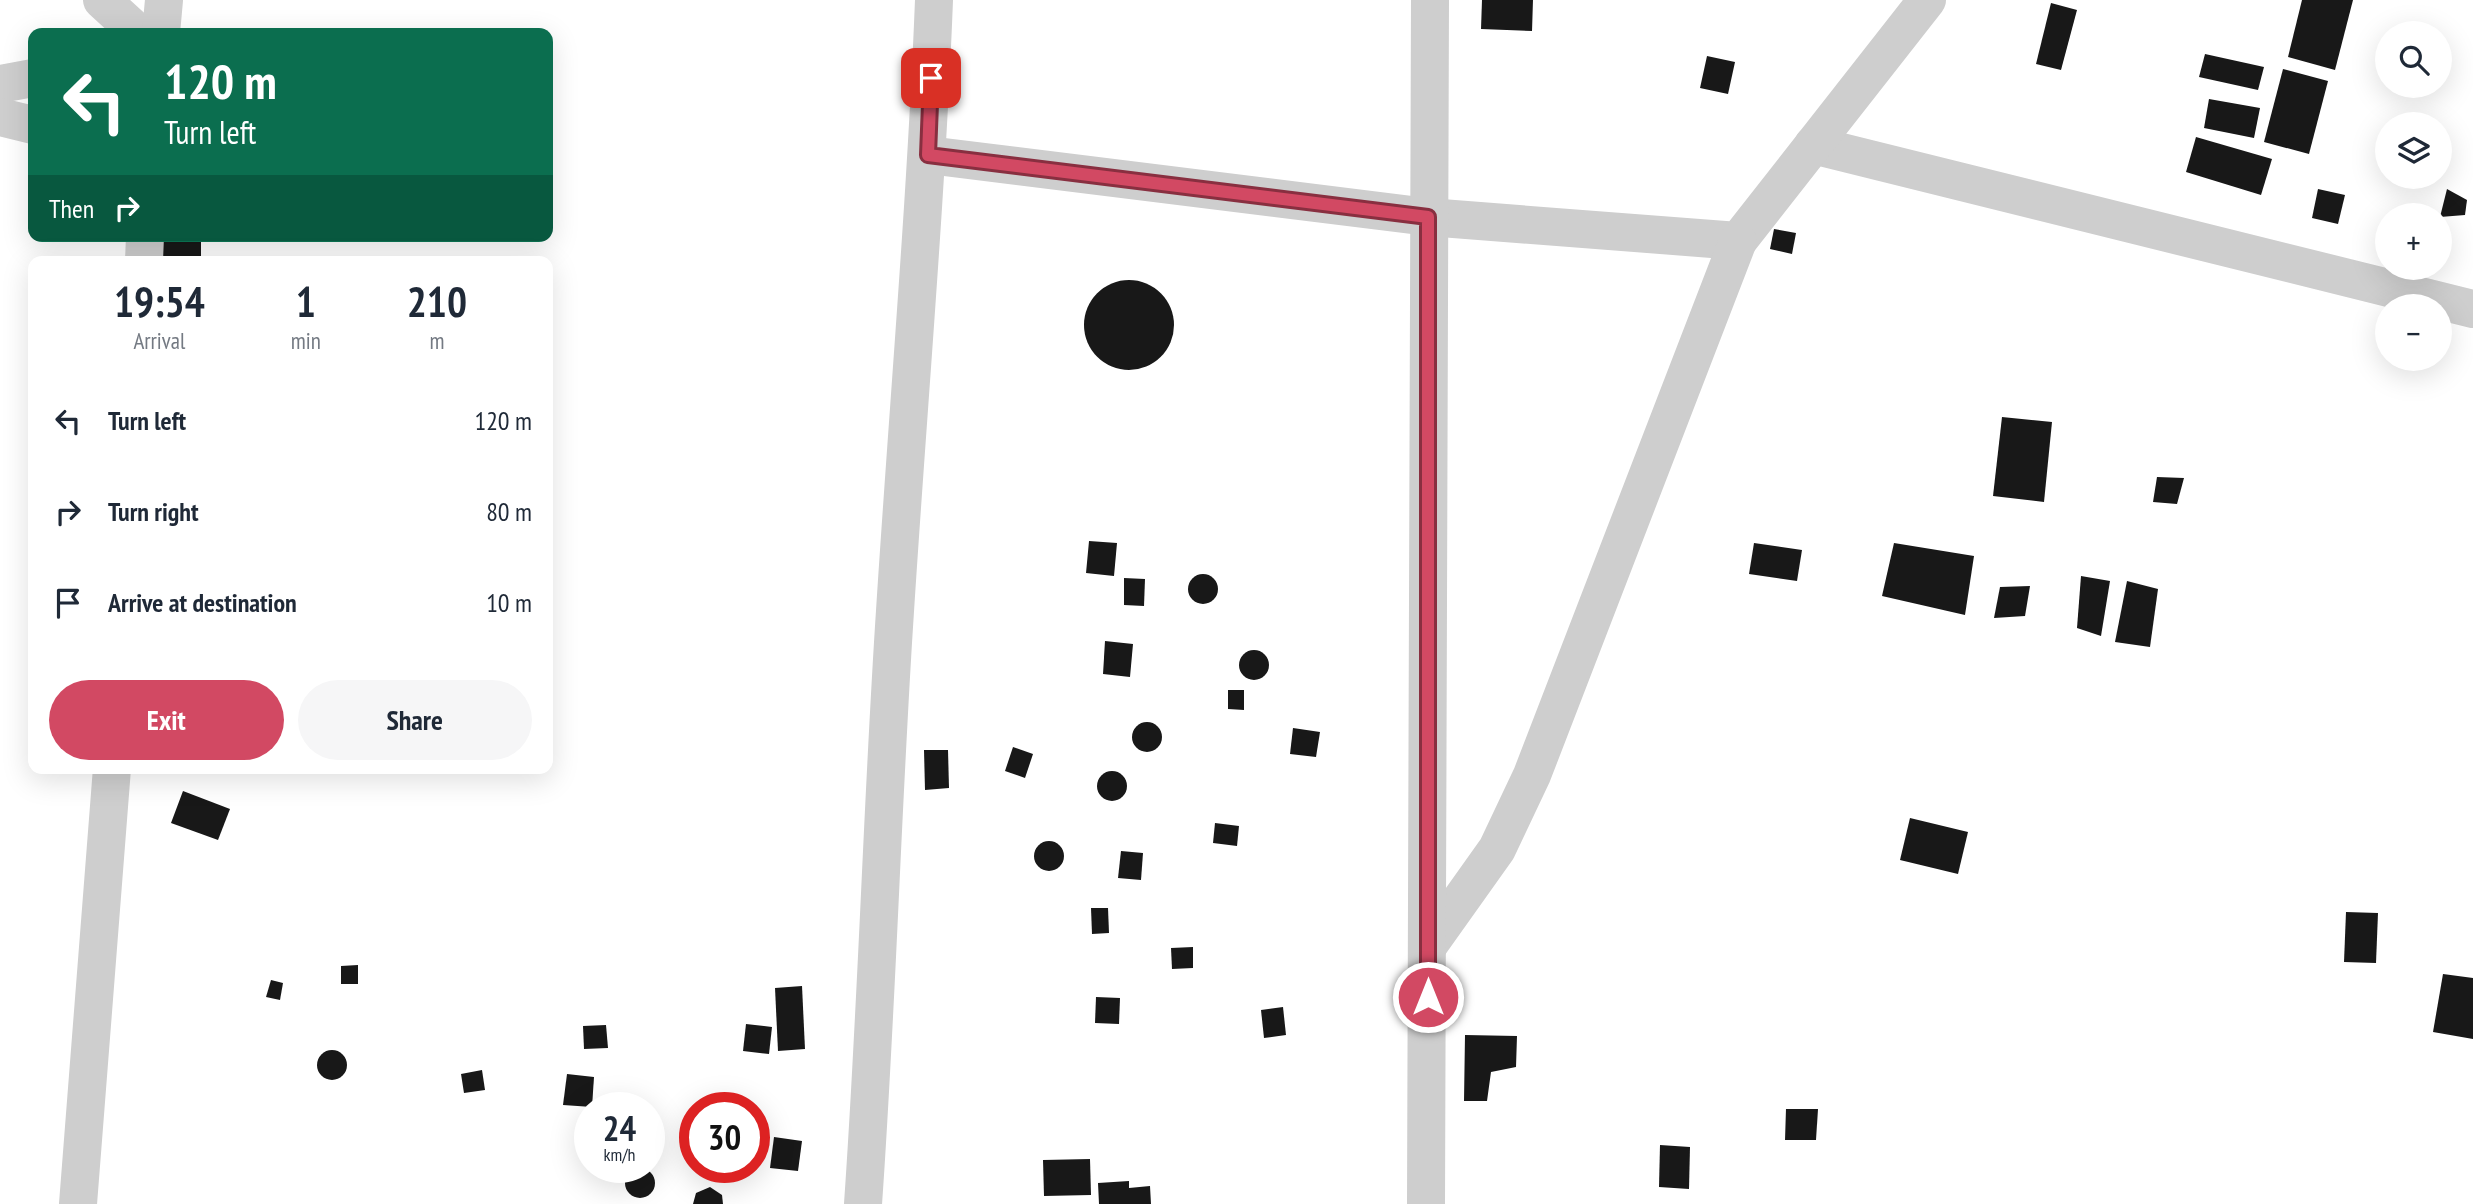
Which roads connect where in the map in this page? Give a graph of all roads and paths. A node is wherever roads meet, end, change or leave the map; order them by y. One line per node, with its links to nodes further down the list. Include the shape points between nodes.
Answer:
1 (102, 0): 6 (street)
2 (164, 0): 7 (street)
3 (934, 0): 13 (street)
4 (1430, 0): 14 (street)
5 (1927, 0): 12 (street)
6 (133, 28)
7 (161, 28)
8 (28, 79): 9 (street)
9 (0, 84)
10 (0, 117): 11 (street)
11 (28, 124)
12 (1813, 145): 15 (street); 16 (street)
13 (928, 155): 14 (street); 20 (street, via 895,614)
14 (1428, 217): 15 (street); 18 (street)
15 (1738, 242): 18 (street, via 1532,775 1497,849)
16 (2473, 309)
17 (112, 774): 19 (street)
18 (1428, 946): 21 (street)
19 (78, 1204)
20 (863, 1204)
21 (1426, 1204)

